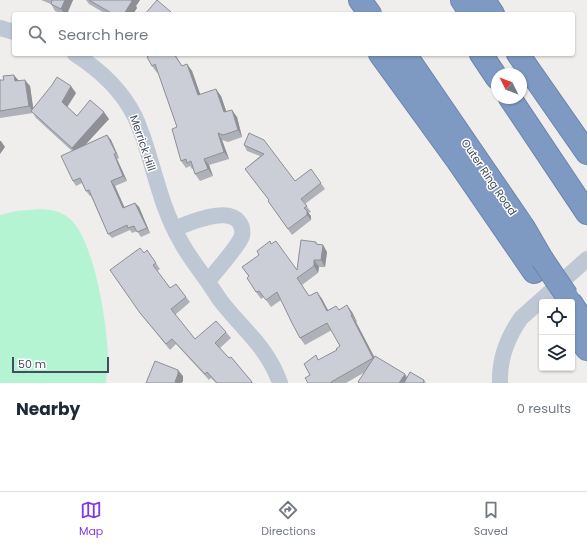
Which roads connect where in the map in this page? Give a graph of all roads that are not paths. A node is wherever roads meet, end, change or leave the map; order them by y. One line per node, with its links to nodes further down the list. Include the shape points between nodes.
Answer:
1 (343, 0): 7 (highway)
2 (360, 0): 8 (highway)
3 (368, 0): 9 (highway)
4 (445, 0): 10 (highway)
5 (462, 0): 11 (highway)
6 (484, 0): 12 (highway)
7 (352, 12)
8 (369, 12)
9 (377, 12)
10 (453, 12)
11 (470, 12)
12 (492, 12)
13 (0, 28): 14 (street)
14 (12, 31)
15 (78, 56): 29 (street, Merrick Hill, via 110,81 136,117)
16 (381, 56): 31 (highway)
17 (400, 56): 28 (highway)
18 (406, 56): 28 (highway, Outer Ring Road)
19 (482, 56): 23 (highway)
20 (498, 56): 22 (highway)
21 (519, 56): 26 (highway)
22 (506, 68)
23 (491, 69)
24 (527, 101): 27 (highway)
25 (514, 104): 27 (highway)
26 (587, 153)
27 (587, 206)
28 (524, 228): 31 (highway, Outer Ring Road)
29 (174, 230): 32 (street, Merrick Hill, via 195,266); 32 (street, via 192,222 222,215 229,215 240,222 240,241)
30 (587, 259): 39 (street, via 514,328 506,341)
31 (538, 265): 33 (highway, Outer Ring Road, bridge)
32 (208, 281): 38 (street, Merrick Hill, via 220,300 256,341 276,370)
33 (564, 299)
34 (575, 313): 35 (highway, Outer Ring Road)
35 (587, 328)
36 (575, 332): 37 (highway)
37 (587, 349)
38 (280, 383)
39 (500, 383)

